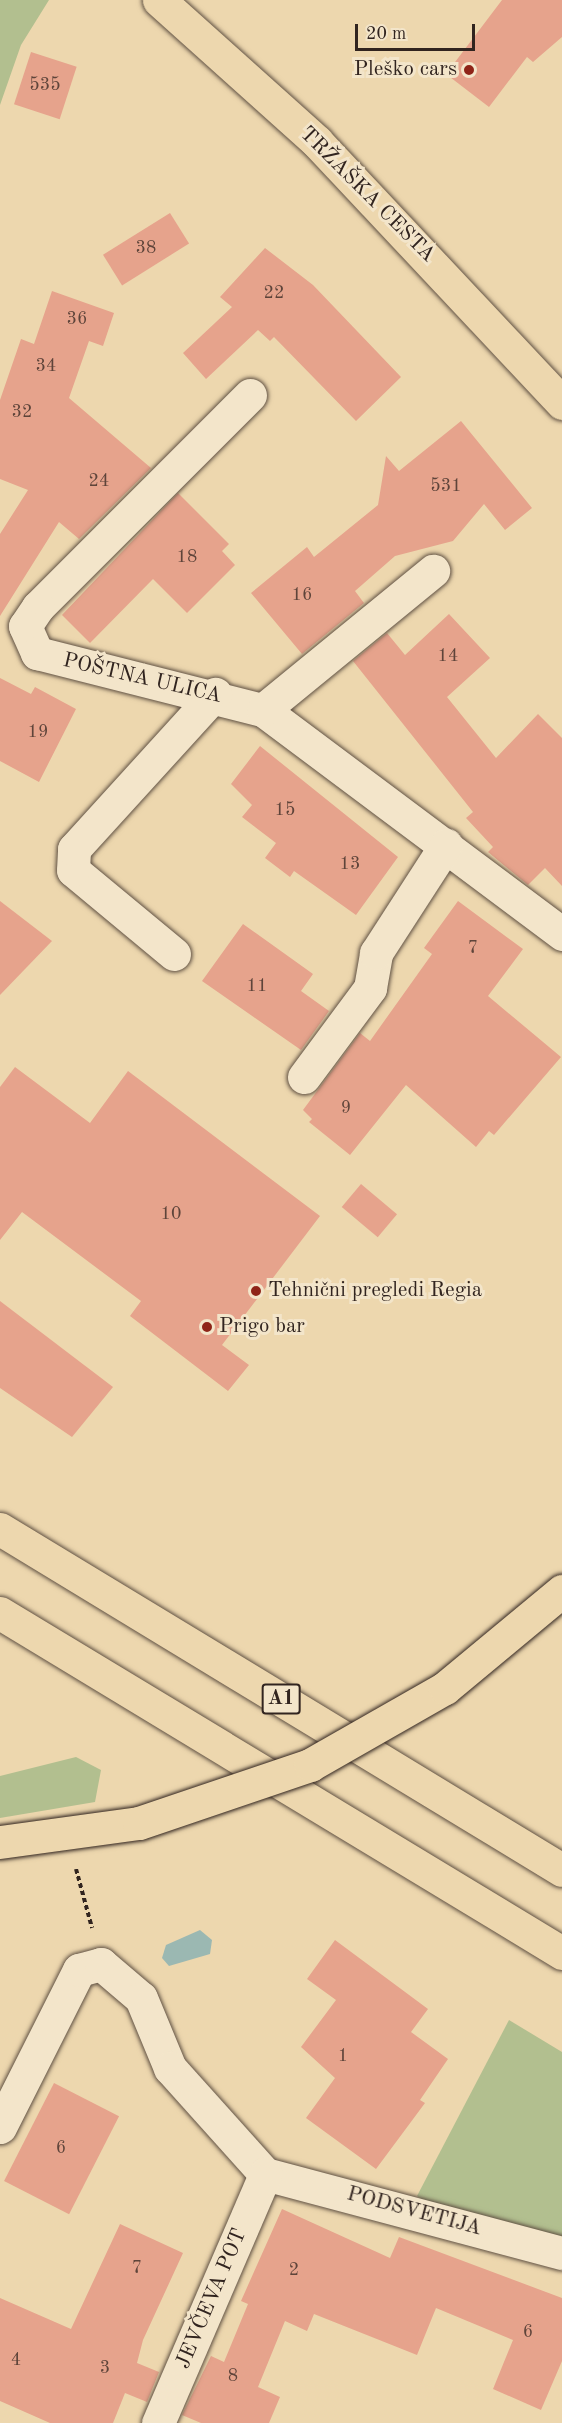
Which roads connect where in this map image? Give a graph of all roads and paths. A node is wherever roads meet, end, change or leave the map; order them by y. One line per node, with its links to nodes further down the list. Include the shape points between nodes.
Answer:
1 (159, 0): 3 (main road, TRŽAŠKA CESTA, via 325,150)
2 (250, 395): 5 (street, POŠTNA ULICA, via 25,626 37,653 120,677)
3 (562, 403)
4 (433, 571): 6 (street)
5 (214, 694): 6 (street, POŠTNA ULICA); 9 (street, via 74,849 73,870)
6 (263, 710): 7 (street, POŠTNA ULICA)
7 (446, 845): 8 (street, POŠTNA ULICA); 10 (street, via 376,953 370,988)
8 (562, 934)
9 (174, 954)
10 (303, 1077)
11 (0, 1529): 16 (main road, A1)
12 (562, 1590): 14 (main road, bridge, via 445,1688 310,1765 139,1823)
13 (0, 1613): 17 (main road)
14 (67, 1833): 15 (main road, bridge); 18 (path)
15 (0, 1842)
16 (562, 1870)
17 (562, 1953)
18 (101, 1964): 19 (street, via 80,1971); 20 (street, via 141,1998 170,2068)
19 (0, 2127)
20 (265, 2174): 21 (street, PODSVETIJA); 22 (street, JEVČEVA POT)
21 (562, 2253)
22 (158, 2423)

